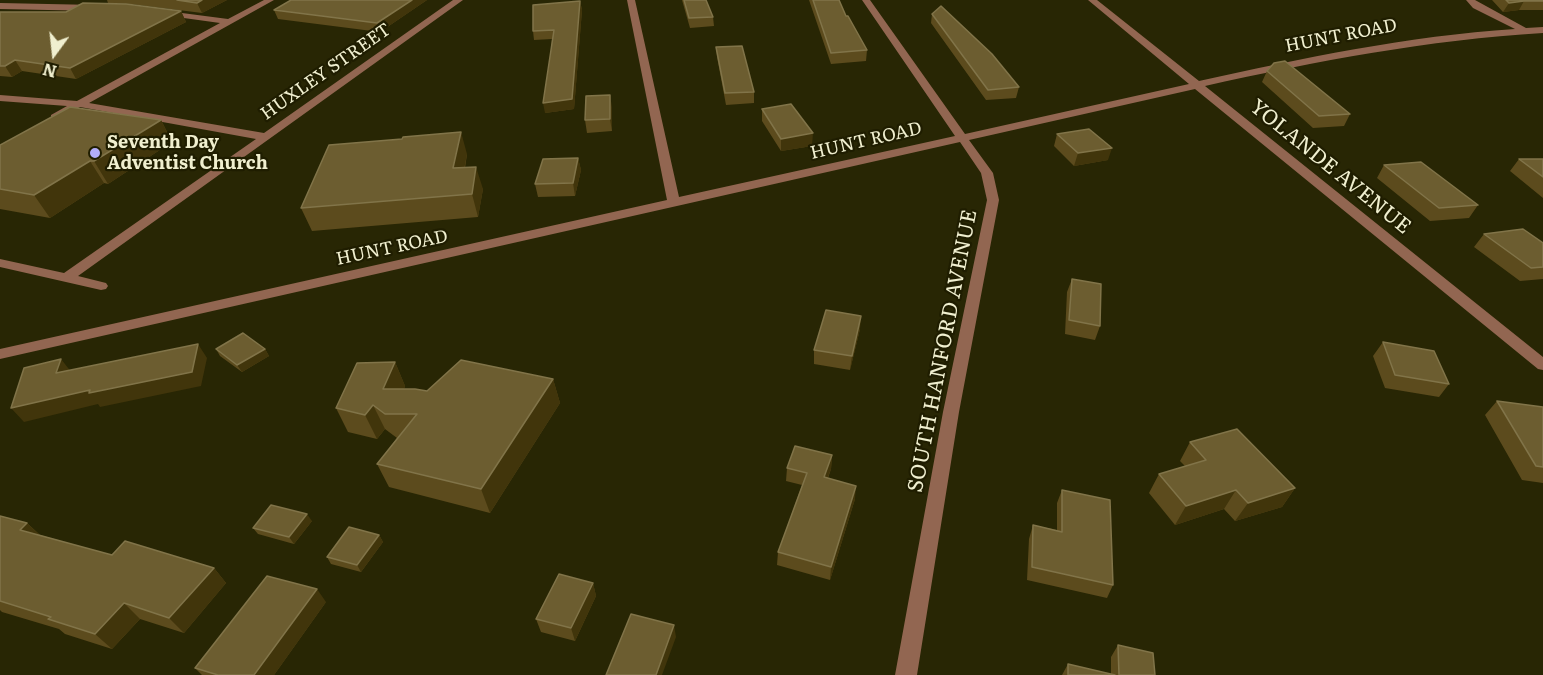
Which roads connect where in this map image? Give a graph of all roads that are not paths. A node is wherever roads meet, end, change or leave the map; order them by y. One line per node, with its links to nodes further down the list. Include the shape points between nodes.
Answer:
1 (270, 0): 10 (street)
2 (459, 0): 17 (street, HUXLEY STREET)
3 (631, 0): 19 (street)
4 (866, 0): 18 (street, SOUTH HANFORD AVENUE)
5 (1092, 0): 13 (street, YOLANDE AVENUE)
6 (1470, 0): 11 (street)
7 (0, 6): 8 (street)
8 (111, 8)
9 (150, 11): 10 (street)
10 (229, 22): 15 (street)
11 (1524, 30): 12 (street, HUNT ROAD); 13 (street, HUNT ROAD, via 1408,42)
12 (1543, 30)
13 (1195, 86): 18 (street, HUNT ROAD); 24 (street, YOLANDE AVENUE)
14 (0, 98): 15 (street)
15 (79, 104): 16 (street); 17 (street)
16 (50, 120)
17 (266, 137): 21 (street, HUXLEY STREET)
18 (962, 138): 19 (street, HUNT ROAD); 25 (street, SOUTH HANFORD AVENUE, via 987,173 993,200 951,412)
19 (674, 204): 23 (street, HUNT ROAD)
20 (0, 263): 21 (street)
21 (67, 278): 22 (street)
22 (101, 286)
23 (0, 354)
24 (1543, 365)
25 (906, 675)

